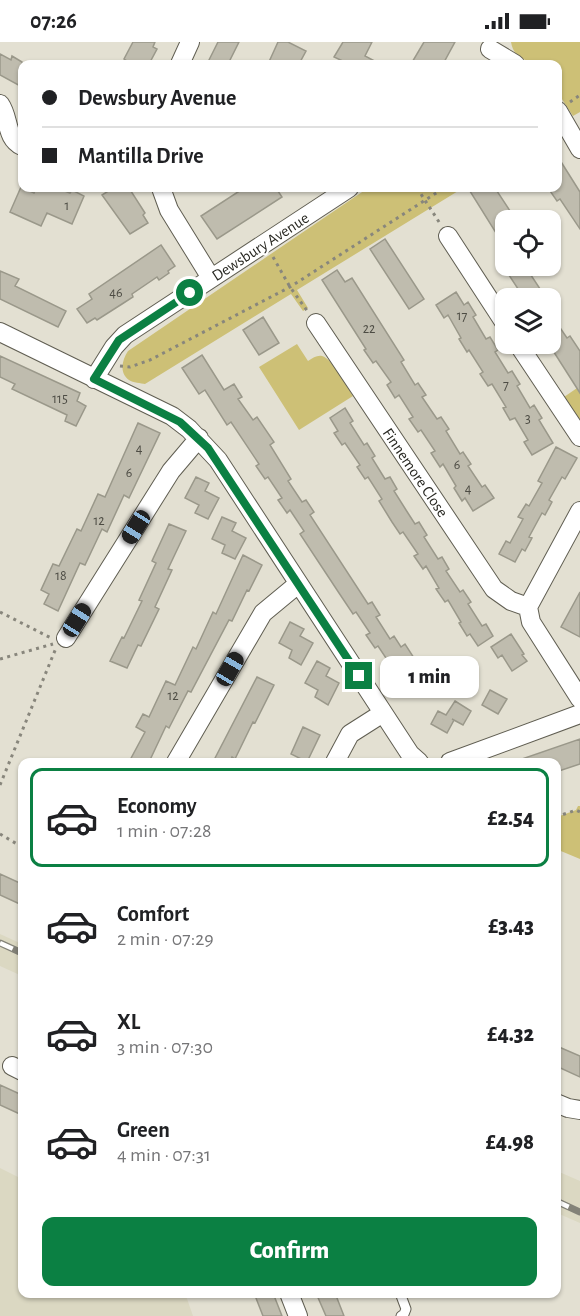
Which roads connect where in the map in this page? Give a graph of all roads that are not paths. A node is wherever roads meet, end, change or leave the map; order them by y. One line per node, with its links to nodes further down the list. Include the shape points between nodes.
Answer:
1 (190, 42): 3 (street)
2 (488, 52): 4 (street)
3 (182, 60)
4 (506, 60)
5 (0, 104): 7 (street)
6 (562, 118): 8 (street)
7 (13, 145)
8 (580, 148)
9 (163, 192): 12 (street)
10 (343, 192): 12 (street, Dewsbury Avenue)
11 (448, 236): 13 (street)
12 (211, 278): 17 (street, Dewsbury Avenue, via 125,335)
13 (495, 308)
14 (316, 323): 22 (street, Finnemore Close, via 494,589)
15 (0, 332): 17 (street)
16 (525, 354): 18 (street)
17 (99, 371): 19 (street)
18 (580, 437)
19 (199, 438): 21 (street, via 218,460); 23 (street, via 171,471)
20 (580, 511): 22 (street)
21 (298, 584): 25 (street); 27 (street, via 263,613)
22 (528, 607): 24 (street, via 531,622)
23 (62, 640)
24 (580, 699)
25 (383, 713): 28 (street, via 350,734); 29 (street)
26 (580, 714): 30 (street)
27 (178, 758)
28 (337, 758)
29 (414, 758)
30 (463, 758)
31 (561, 1105): 32 (street)
32 (580, 1110)
33 (291, 1298): 35 (street)
34 (402, 1298): 36 (lane, via 406,1309)
35 (298, 1316)
36 (401, 1316)

